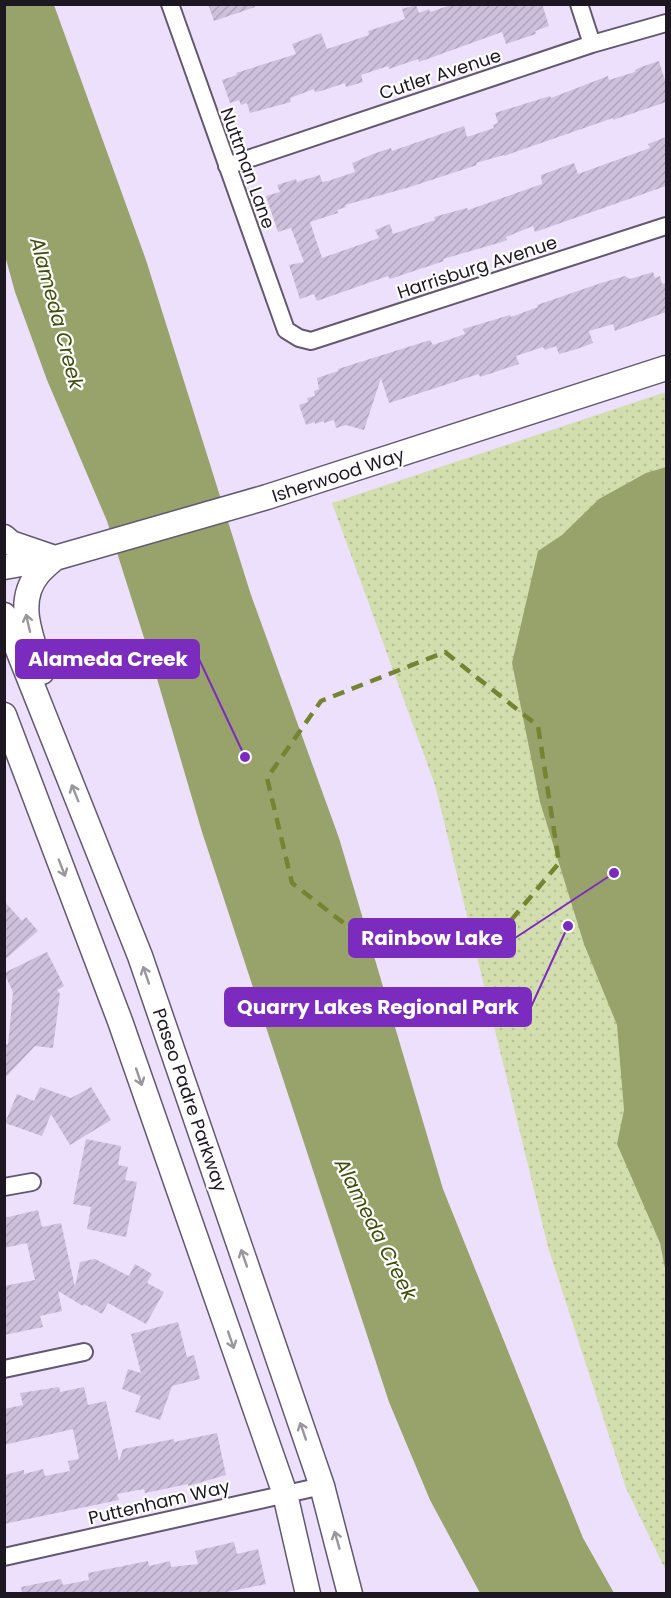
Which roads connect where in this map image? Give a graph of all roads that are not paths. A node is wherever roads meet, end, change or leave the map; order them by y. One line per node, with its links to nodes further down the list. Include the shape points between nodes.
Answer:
1 (170, 4): 5 (street, Nuttman Lane)
2 (579, 4): 4 (street)
3 (666, 23): 4 (street, Cutler Avenue)
4 (592, 44): 5 (street, Cutler Avenue)
5 (227, 165): 7 (street, Nuttman Lane, via 286,330)
6 (666, 226): 7 (street, Harrisburg Avenue, via 311,341)
7 (299, 338)
8 (666, 368): 10 (main road, Isherwood Way, via 255,501)
9 (4, 537): 10 (main road, via 10,543)
10 (57, 557): 11 (main road, Isherwood Way); 14 (main road, one-way to 10, via 52,703 25,616 27,594 37,575)
11 (4, 567)
12 (4, 615): 14 (main road, Paseo Padre Parkway)
13 (4, 715): 20 (main road, one-way to 20, via 120,1022)
14 (62, 761): 19 (main road, Paseo Padre Parkway, one-way to 14, via 140,956)
15 (32, 1182): 16 (street)
16 (4, 1187)
17 (84, 1352): 18 (street)
18 (4, 1369)
19 (322, 1486): 20 (street, Puttenham Way); 23 (main road, Paseo Padre Parkway, one-way to 19)
20 (285, 1494): 21 (street, Puttenham Way); 22 (main road)
21 (4, 1557)
22 (308, 1593)
23 (350, 1593)

